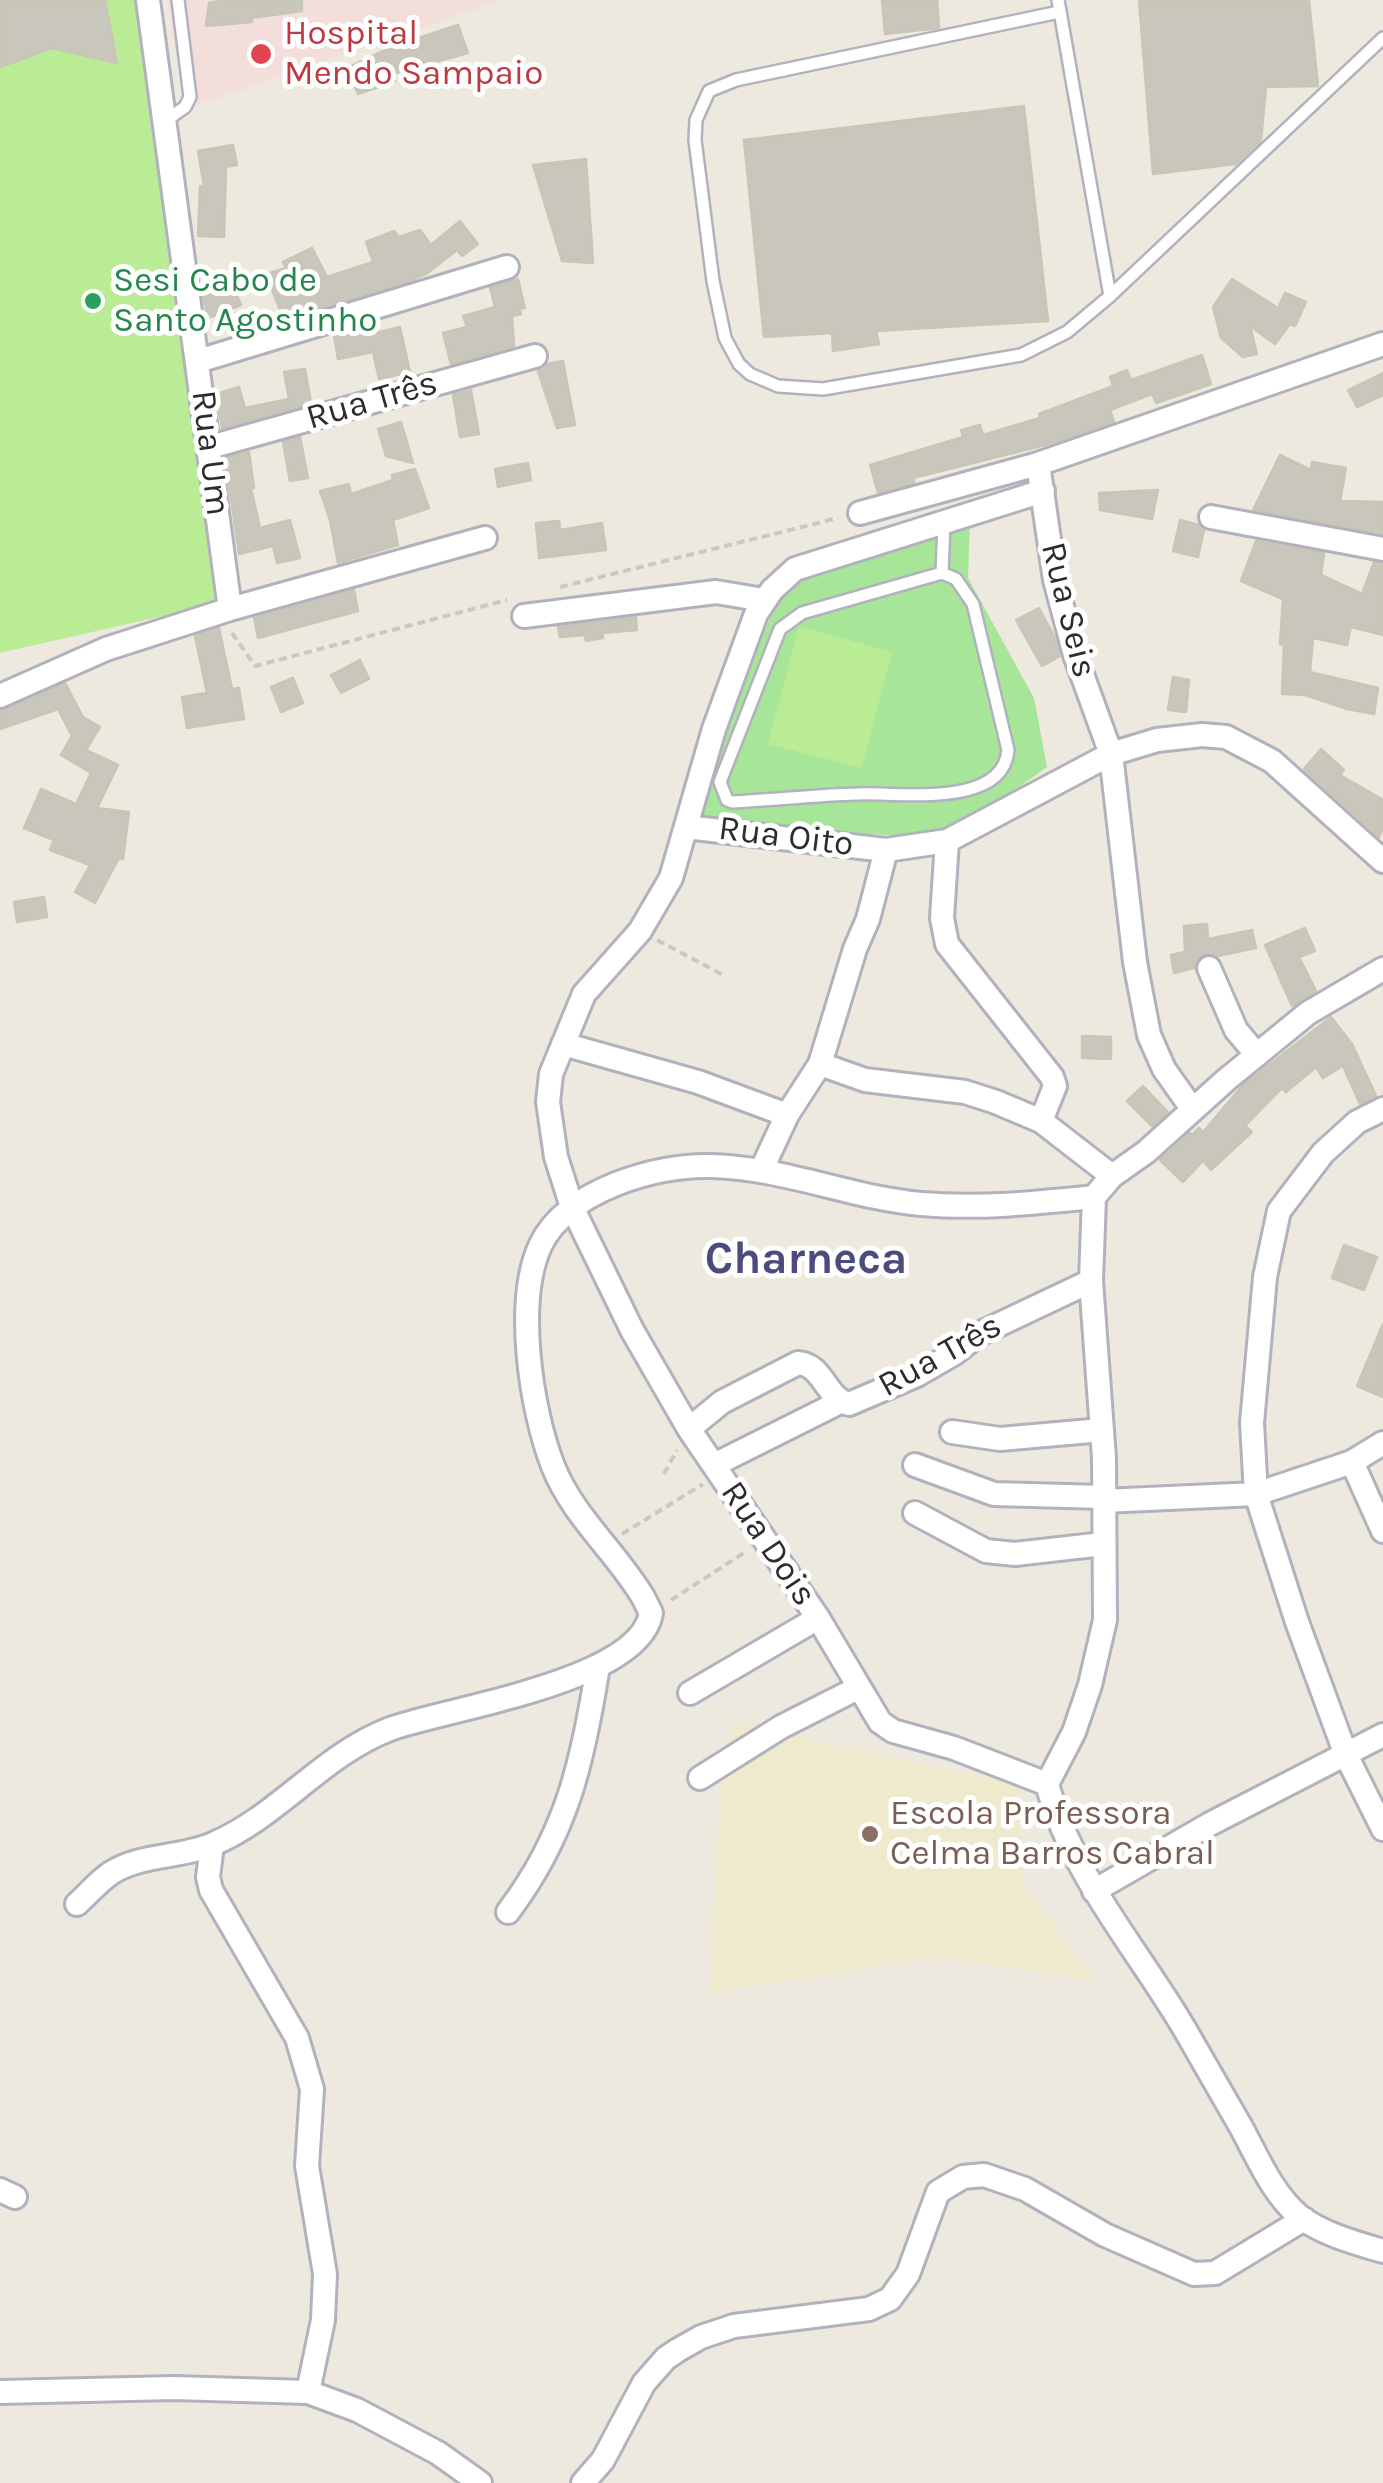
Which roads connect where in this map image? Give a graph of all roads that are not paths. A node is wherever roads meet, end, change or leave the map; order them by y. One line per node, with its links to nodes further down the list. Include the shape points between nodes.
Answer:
1 (148, 0): 5 (street, Rua Um)
2 (178, 0): 5 (lane, via 190,97)
3 (1058, 6): 7 (lane); 7 (lane, via 709,91 700,104 695,140 712,281 725,338 739,364 778,386 806,390 1021,355 1067,332)
4 (1383, 38): 7 (lane)
5 (164, 122): 10 (street, Rua Um)
6 (507, 267): 10 (street)
7 (1110, 296)
8 (1383, 344): 12 (street)
9 (535, 356): 11 (street, Rua Três)
10 (198, 361): 11 (street, Rua Um)
11 (210, 447): 21 (street, Rua Um)
12 (1038, 464): 13 (street, Rua Seis); 14 (street)
13 (1042, 491): 16 (street); 24 (street, Rua Seis, via 1054,580)
14 (860, 513)
15 (1211, 517): 18 (street)
16 (944, 523): 19 (lane); 20 (street, via 796,569)
17 (485, 538): 21 (street)
18 (1383, 548)
19 (942, 573): 19 (lane, via 956,579 973,604 1008,750 1000,772 952,794 727,800 720,782 780,629 802,613)
20 (764, 600): 22 (street, via 716,592); 25 (street, Rua Dois, via 714,729)
21 (230, 608): 23 (street, via 106,649)
22 (524, 616)
23 (0, 696)
24 (1111, 754): 26 (street, Rua Oito); 28 (street, Rua Oito, via 1178,736 1226,738 1272,761); 35 (street, Rua Seis, via 1149,1035)
25 (686, 827): 27 (street, Rua Oito); 31 (street, Rua Dois, via 671,878 640,931 590,984)
26 (947, 841): 27 (street, Rua Oito); 37 (street, via 947,944 1054,1080)
27 (886, 850): 33 (street)
28 (1383, 861)
29 (1209, 968): 32 (street, via 1236,1030)
30 (1383, 969): 32 (street, via 1308,1013)
31 (563, 1044): 36 (street); 41 (street, Rua Dois, via 548,1102)
32 (1257, 1055): 35 (street)
33 (820, 1064): 36 (street); 37 (street, via 864,1080 964,1092)
34 (1383, 1109): 51 (street, via 1322,1153 1273,1227 1252,1423)
35 (1193, 1110): 39 (street)
36 (786, 1115): 38 (street)
37 (1041, 1120): 39 (street)
38 (761, 1171): 40 (street, via 915,1203); 41 (street, via 711,1166 644,1173)
39 (1112, 1176): 40 (street)
40 (1094, 1197): 42 (street)
41 (572, 1208): 44 (street, Rua Dois); 57 (street, via 550,1230 535,1261 529,1363 562,1485 651,1613 620,1656)
42 (1091, 1281): 43 (street, Rua Três, via 979,1334 917,1375); 45 (street)
43 (840, 1402): 44 (street, Rua Três, via 813,1367 802,1363 722,1402); 50 (street)
44 (690, 1429): 50 (street, Rua Dois)
45 (1102, 1430): 46 (street, via 1000,1439); 52 (street)
46 (952, 1432)
47 (1383, 1443): 48 (street)
48 (1352, 1462): 51 (street); 54 (street)
49 (915, 1465): 52 (street, via 994,1494)
50 (717, 1470): 56 (street, Rua Dois)
51 (1256, 1494): 52 (street); 61 (street)
52 (1103, 1499): 55 (street)
53 (915, 1513): 55 (street, via 986,1551)
54 (1383, 1531)
55 (1103, 1544): 63 (street, via 1100,1648 1074,1732)
56 (818, 1618): 58 (street, Rua Dois); 59 (street)
57 (598, 1666): 65 (street, via 523,1694 392,1728 340,1753 245,1828); 68 (street, via 567,1810 543,1862)
58 (858, 1688): 62 (street); 63 (street, Rua Dois, via 886,1727)
59 (690, 1692)
60 (1383, 1735): 61 (street)
61 (1346, 1755): 64 (street); 66 (street)
62 (700, 1778)
63 (1046, 1784): 66 (street, via 1057,1822)
64 (1383, 1829)
65 (212, 1844): 67 (street, via 111,1872); 72 (street, via 211,1890 297,2038 312,2089 307,2166 325,2274)
66 (1094, 1890): 69 (street, via 1162,1992 1275,2189)
67 (77, 1904)
68 (508, 1912)
69 (1304, 2219): 70 (street); 74 (street, via 1215,2273 1194,2274 1105,2235 1025,2189 984,2175 962,2177 938,2192 908,2274 890,2299 868,2309 734,2326 678,2350 644,2384 604,2460)
70 (1383, 2251)
71 (0, 2392): 72 (street)
72 (308, 2392): 73 (street, via 357,2410)
73 (480, 2483)
74 (583, 2483)

